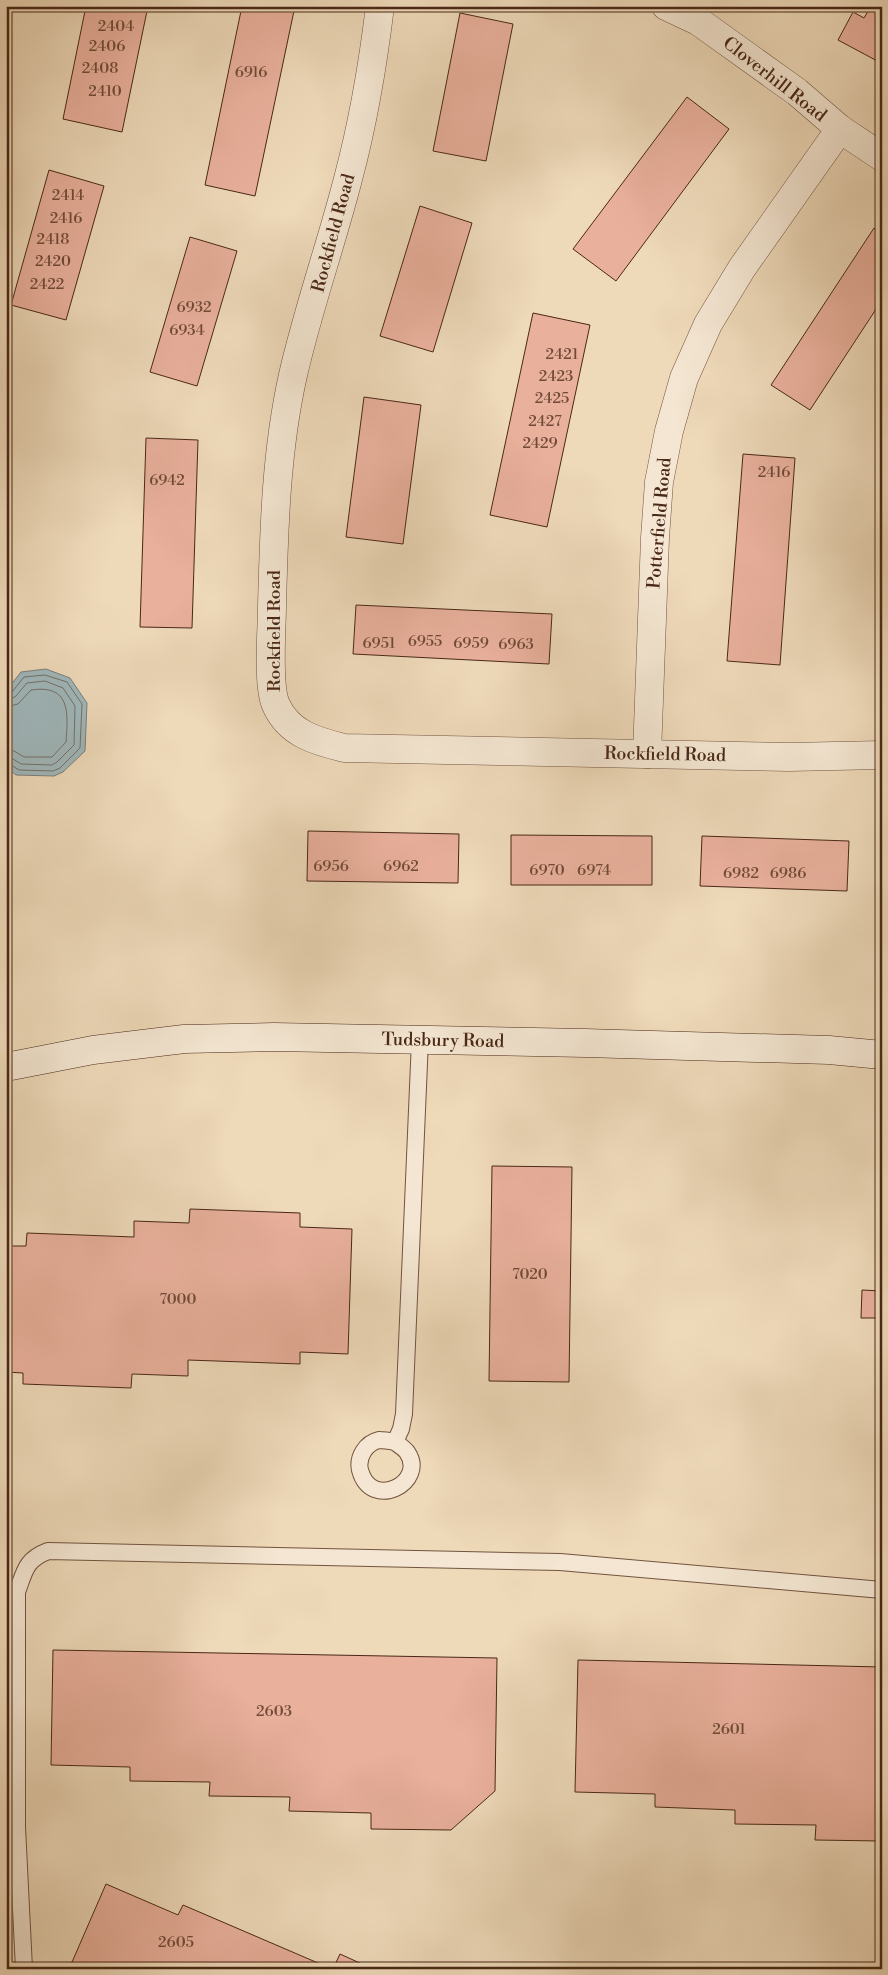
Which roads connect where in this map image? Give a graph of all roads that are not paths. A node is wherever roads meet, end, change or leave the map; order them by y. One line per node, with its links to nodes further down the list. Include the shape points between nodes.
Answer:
1 (380, 6): 5 (street, Rockfield Road, via 351,168 293,375 280,444 275,507 271,674 275,704 288,724 303,736 344,748)
2 (666, 6): 3 (street, Cloverhill Road, via 698,20 797,92)
3 (840, 130): 4 (street, Cloverhill Road); 5 (street, Potterfield Road, via 742,268 708,324 684,378 659,482)
4 (882, 158)
5 (647, 754): 6 (street, Rockfield Road)
6 (882, 755)
7 (420, 1040): 8 (street, Tudsbury Road, via 829,1050); 9 (street, Tudsbury Road, via 184,1039 93,1050); 10 (lane, via 404,1414)
8 (882, 1055)
9 (6, 1067)
10 (395, 1442)
11 (882, 1590): 12 (lane, via 560,1562 48,1551 35,1556 27,1566 17,1592 17,1828)
12 (24, 1969)

